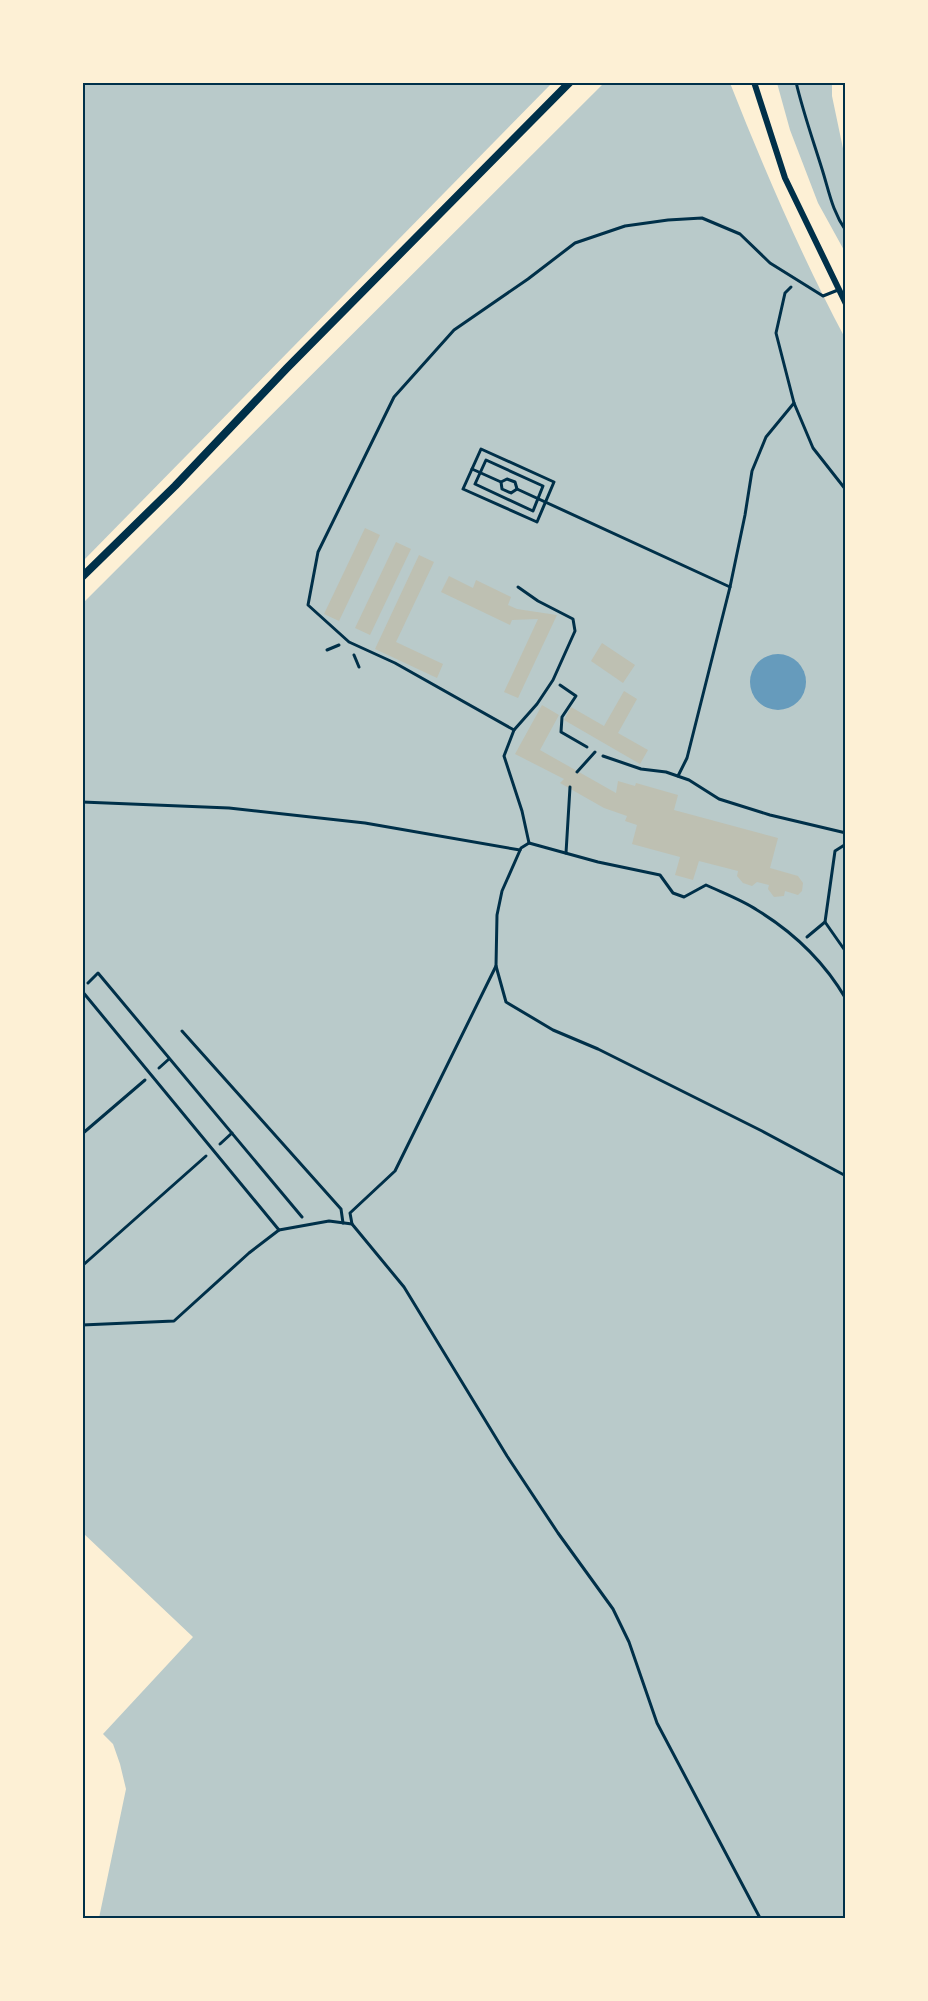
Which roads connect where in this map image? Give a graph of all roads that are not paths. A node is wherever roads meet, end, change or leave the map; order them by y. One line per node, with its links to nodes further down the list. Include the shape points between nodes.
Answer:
1 (570, 82): 5 (street, via 176,486)
2 (754, 82): 3 (street, via 785,178)
3 (838, 290): 4 (street); 7 (lane, via 823,296 770,263 740,234 702,218 625,226 575,243 453,330 394,397 318,552 308,605 349,642 395,663)
4 (846, 304)
5 (82, 577)
6 (518, 587): 7 (lane, via 573,619 575,631 553,680)
7 (514, 730): 12 (lane, via 504,756)
8 (595, 752): 9 (lane)
9 (577, 772)
10 (570, 787): 14 (lane)
11 (82, 802): 13 (lane, via 229,808 365,823)
12 (529, 843): 13 (lane); 14 (lane)
13 (520, 850): 15 (lane, via 502,891 497,915)
14 (567, 853): 17 (lane, via 660,875 673,893 684,897 706,885 757,909 801,942 832,976)
15 (496, 966): 19 (lane, via 506,1002 518,1010); 21 (lane, via 395,1171 350,1213)
16 (82, 989): 22 (lane)
17 (846, 999)
18 (182, 1031): 20 (lane, via 341,1209)
19 (846, 1176)
20 (343, 1223): 21 (lane); 22 (lane, via 329,1221)
21 (352, 1224): 24 (lane, via 404,1287 507,1456 613,1609 633,1652 657,1723)
22 (279, 1230): 23 (lane, via 174,1321)
23 (82, 1324)
24 (760, 1918)

